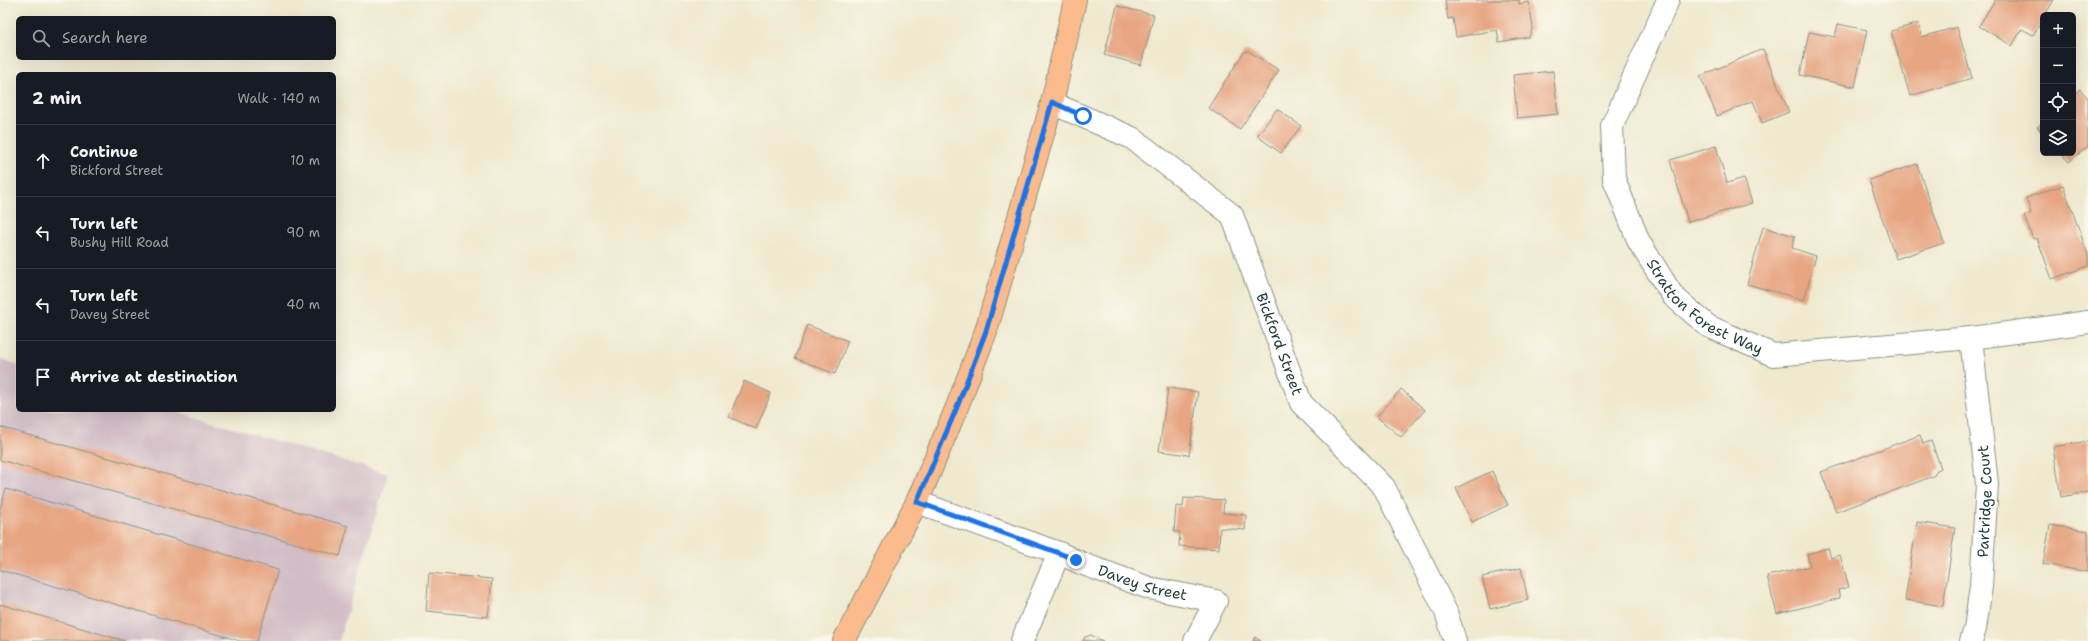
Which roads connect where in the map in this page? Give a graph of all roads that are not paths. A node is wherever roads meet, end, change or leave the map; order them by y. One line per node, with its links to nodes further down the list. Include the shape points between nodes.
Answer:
1 (1075, 0): 3 (main road)
2 (1668, 0): 5 (street, Stratton Forest Way, via 1612,126 1614,179 1639,242 1673,296 1708,326 1773,355)
3 (1052, 102): 6 (main road, via 986,331); 11 (street, Bickford Street, via 1132,138 1232,216 1302,403 1384,487 1446,612)
4 (2088, 322): 5 (street, Stratton Forest Way)
5 (1971, 338): 12 (street, Partridge Court, via 1988,484 1980,586 1975,629)
6 (917, 502): 7 (street, Davey Street); 8 (main road)
7 (1059, 553): 9 (street); 10 (street, Davey Street, via 1149,588 1216,601)
8 (844, 641)
9 (1022, 641)
10 (1195, 641)
11 (1455, 641)
12 (1971, 641)

